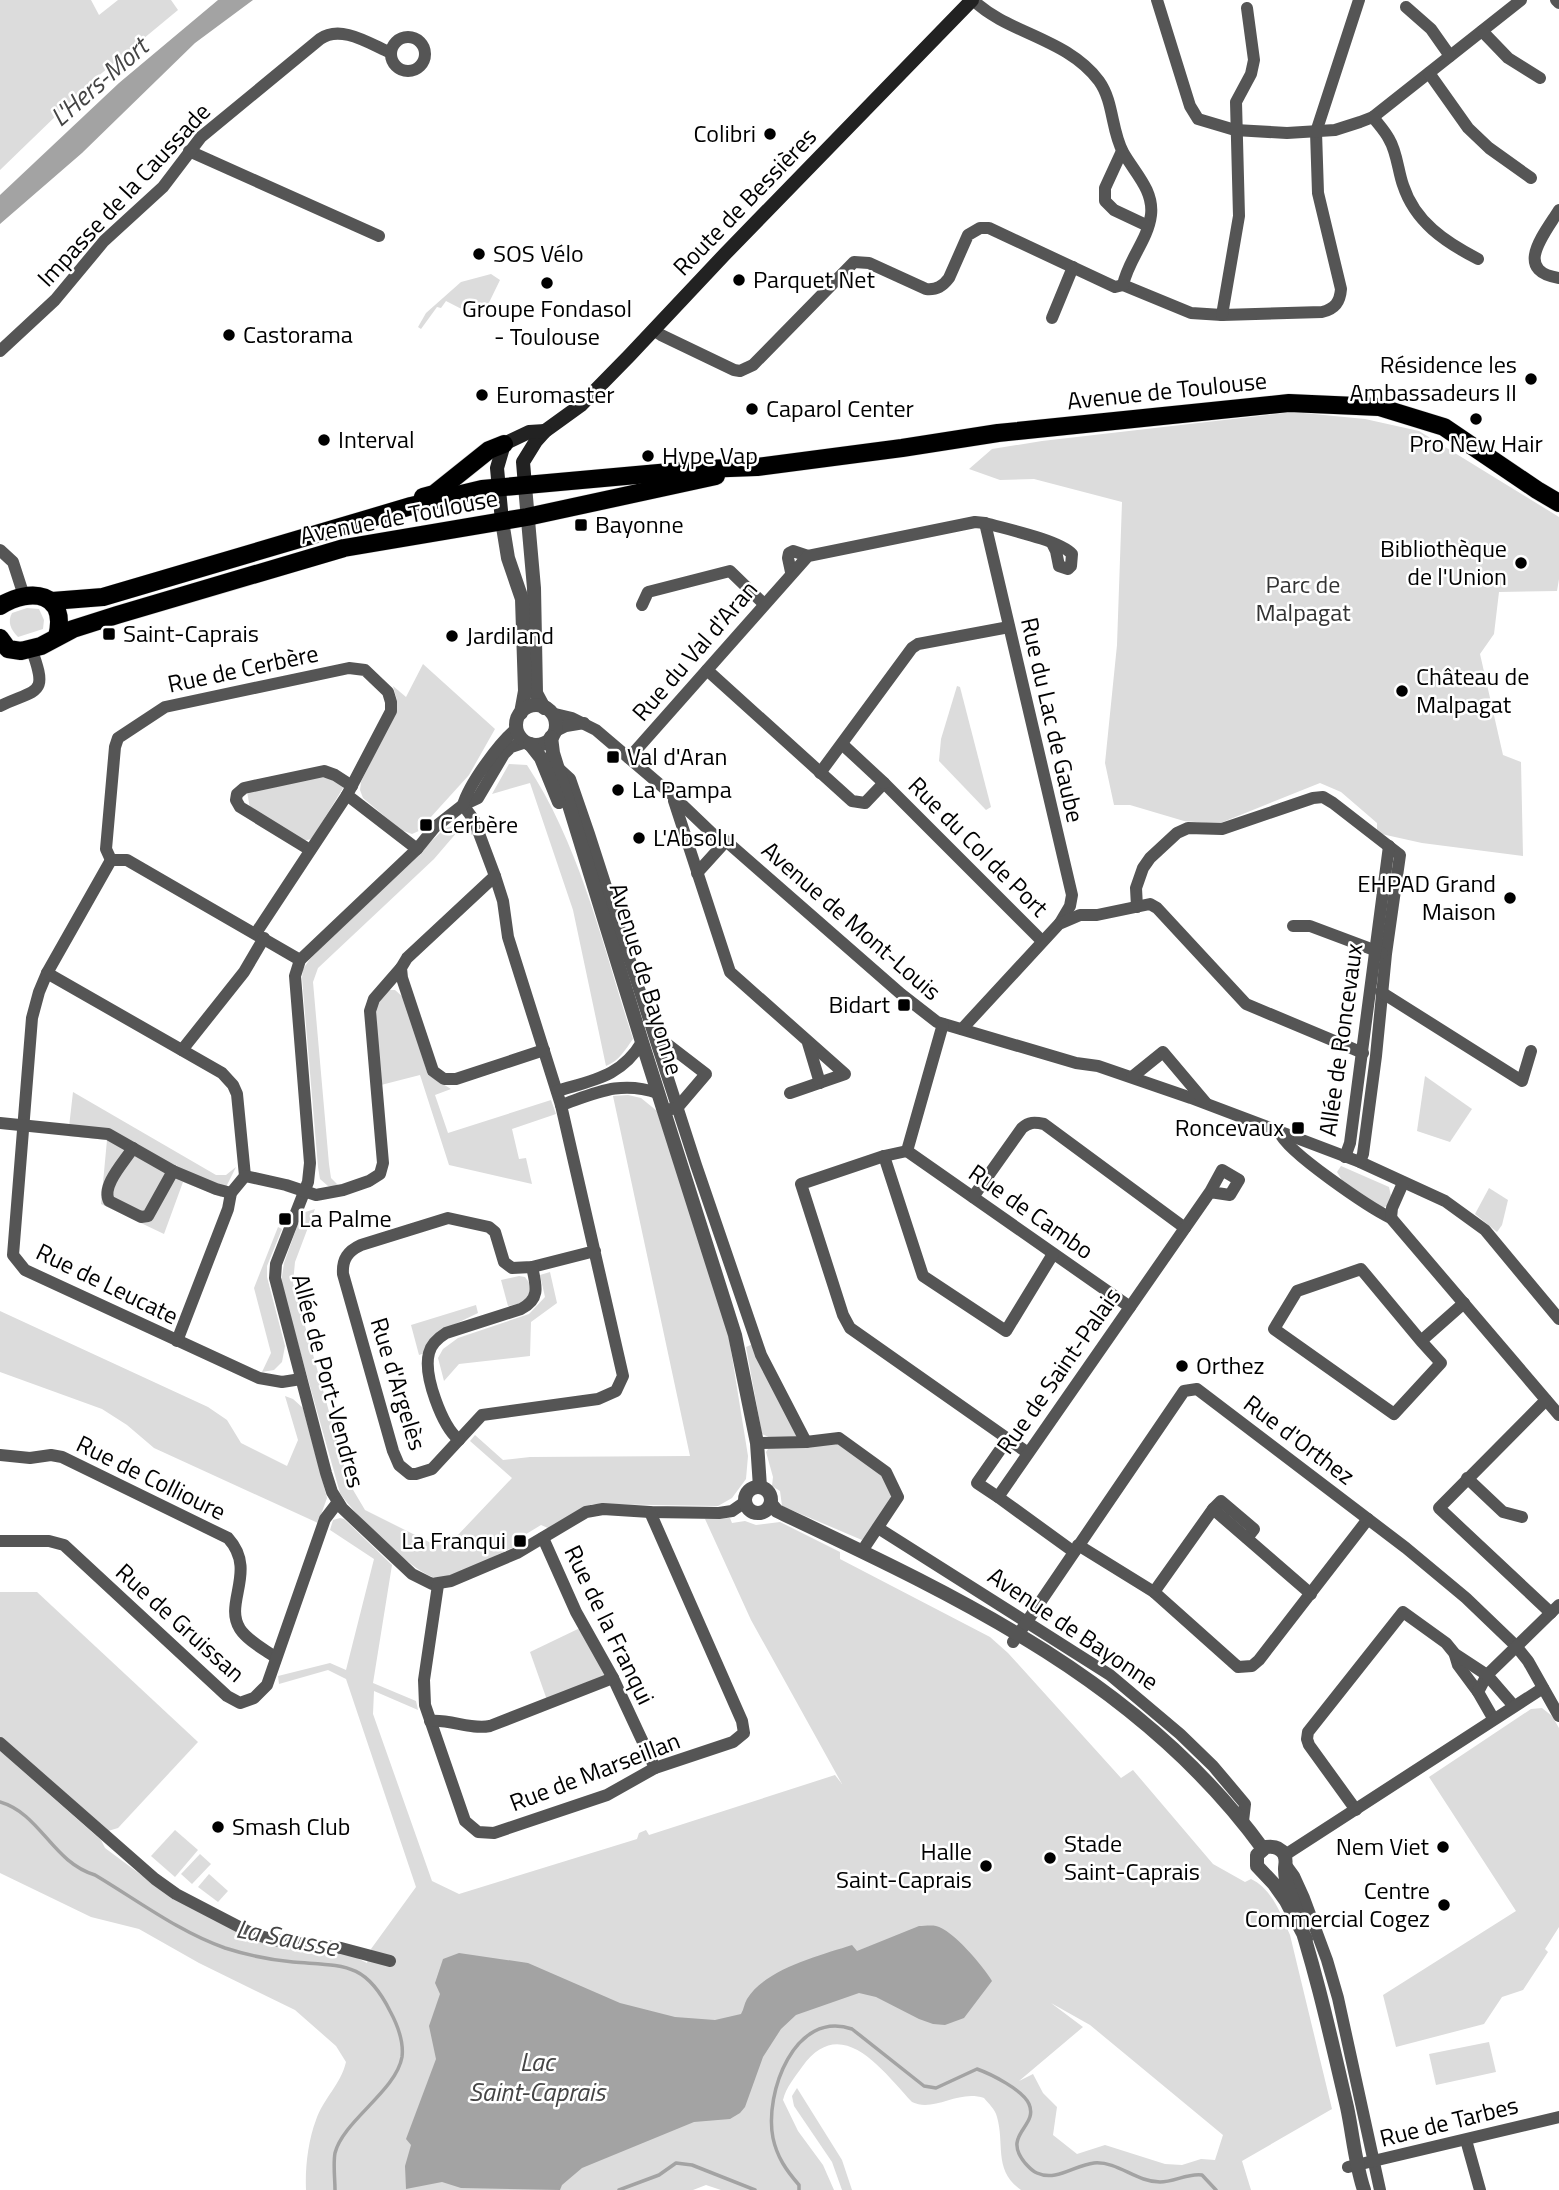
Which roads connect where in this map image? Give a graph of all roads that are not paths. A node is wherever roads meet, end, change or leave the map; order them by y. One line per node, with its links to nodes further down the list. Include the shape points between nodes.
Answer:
1 (973, 0): 17 (street, via 991,15 1043,37 1089,69 1109,100); 28 (main road, Route de Bessières)
2 (1157, 0): 14 (street, via 1192,112 1204,122)
3 (1359, 0): 15 (street)
4 (1521, 0): 5 (street)
5 (1506, 5): 8 (street)
6 (1247, 8): 14 (street, via 1254,60 1236,103)
7 (1406, 8): 10 (street, via 1431,29)
8 (1482, 31): 10 (street); 12 (street, via 1508,58)
9 (391, 53): 16 (street, Impasse de la Caussade, via 343,33 326,35)
10 (1450, 56): 11 (street)
11 (1429, 73): 13 (street); 18 (street, via 1468,128)
12 (1540, 78)
13 (1373, 117): 15 (street); 22 (street, via 1390,140 1404,188 1420,218 1453,246)
14 (1235, 130): 15 (street); 26 (street, via 1239,216)
15 (1315, 132): 26 (street, via 1318,193 1341,289 1336,305 1322,312)
16 (189, 151): 21 (street); 29 (street, Impasse de la Caussade, via 163,187 104,241 55,300)
17 (1122, 151): 20 (street, via 1148,193); 20 (street, via 1105,188 1105,201)
18 (1531, 178)
19 (1559, 210): 24 (street, via 1534,251 1538,270)
20 (1148, 226): 25 (street)
21 (379, 236)
22 (1478, 259)
23 (1073, 267): 25 (street, via 1115,287); 27 (street); 28 (street, via 989,228 972,230 949,278 934,290 869,263 854,262 753,365 740,371)
24 (1559, 278)
25 (1123, 285): 26 (street, via 1191,313)
26 (1222, 315)
27 (1052, 318)
28 (653, 330): 30 (main road, Route de Bessières, via 581,405)
29 (0, 351)
30 (545, 431): 31 (main road, Route de Bessières, via 529,432); 33 (main road, Route de Bessières, via 523,462)
31 (503, 444): 34 (main road, via 497,468); 36 (main road)
32 (757, 467): 33 (main road, Avenue de Toulouse); 35 (main road, Avenue de Toulouse, via 1026,430 1289,403 1351,405 1380,407 1444,427); 37 (main road, Avenue de Toulouse)
33 (525, 486): 34 (main road, Avenue de Toulouse); 37 (street)
34 (499, 487): 36 (main road, Avenue de Toulouse); 39 (main road)
35 (1559, 503)
36 (411, 506): 43 (main road, Avenue de Toulouse, via 103,597)
37 (527, 517): 39 (main road, Avenue de Toulouse); 53 (street, via 536,693)
38 (985, 523): 40 (street, Rue du Val d'Aran); 44 (street, Rue du Val d'Aran, via 808,556); 47 (street, Rue du Lac de Gaube)
39 (503, 527): 48 (main road, Avenue de Toulouse, via 454,529 344,548); 54 (street, via 522,599 524,691)
40 (1052, 543)
41 (0, 550): 42 (street, via 13,562)
42 (24, 596): 43 (main road, Avenue de Toulouse); 46 (main road)
43 (52, 601): 48 (main road, via 60,617)
44 (764, 604): 45 (street, via 730,570 648,592); 51 (street, Rue du Val d'Aran)
45 (642, 605)
46 (1, 606)
47 (1009, 627): 59 (street, via 912,648); 75 (street, Rue du Lac de Gaube, via 1072,895)
48 (57, 637): 50 (main road, Avenue de Toulouse)
49 (3, 646): 50 (main road, via 21,651)
50 (32, 648): 52 (street, via 40,675 37,690)
51 (707, 670): 60 (street, Rue du Val d'Aran); 61 (street, Rue du Col de Port)
52 (0, 706)
53 (548, 710): 54 (street, via 529,707); 55 (street, Avenue de Mont-Louis); 57 (street, via 555,722)
54 (520, 713): 56 (street)
55 (584, 723): 57 (street, via 566,726); 60 (street, Avenue de Mont-Louis)
56 (516, 729): 58 (street); 65 (street, via 492,755)
57 (553, 735): 58 (street, via 540,745); 66 (street, Avenue de Bayonne, via 551,746)
58 (528, 743): 65 (street, via 511,747 478,798); 66 (street, Avenue de Bayonne)
59 (842, 744): 61 (street); 62 (street, Rue du Col de Port)
60 (629, 758): 64 (street, Avenue de Mont-Louis)
61 (820, 773): 62 (street, Rue du Col de Port, via 859,803 865,803)
62 (884, 783): 78 (street, Rue du Col de Port)
63 (349, 790): 69 (street); 70 (street); 70 (street, via 324,771 244,788 237,794 240,807); 71 (street, Rue de Cerbère, via 391,711 388,692 365,670 349,668 165,707 124,733 115,747 106,849)
64 (671, 794): 67 (street, Avenue de Mont-Louis, via 717,838); 72 (street)
65 (463, 805): 69 (street); 73 (street, Rue d'Argelès, via 474,820)
66 (579, 833): 86 (street, Avenue de Bayonne); 88 (street, Avenue de Bayonne)
67 (726, 841): 72 (street); 84 (street, Avenue de Mont-Louis, via 901,994)
68 (1388, 846): 74 (street, via 1323,797 1313,798 1222,829 1188,828 1177,833 1143,868 1136,888); 79 (street, Allée de Roncevaux); 79 (street, Allée de Roncevaux, via 1400,855)
69 (417, 849): 80 (street)
70 (310, 850): 77 (street)
71 (111, 860): 77 (street, via 127,860); 82 (street, Rue de Leucate)
72 (697, 873): 87 (street, via 730,972)
73 (495, 876): 81 (street); 90 (street, Rue d'Argelès, via 508,937)
74 (1137, 906): 75 (street, via 1080,915); 92 (street, via 1157,908 1246,1004)
75 (1059, 924): 78 (street)
76 (1293, 926): 79 (street, via 1310,926)
77 (260, 935): 80 (street); 89 (street, via 243,972)
78 (1042, 941): 85 (street)
79 (1381, 952): 83 (street, Allée de Roncevaux); 92 (street, Allée de Roncevaux)
80 (300, 960): 113 (street, Allée de Port-Vendres, via 295,976 310,1163)
81 (401, 968): 90 (street, via 437,1076 456,1079); 113 (street, via 374,999 370,1011 383,1170 376,1178 343,1190 323,1195)
82 (47, 973): 89 (street); 102 (street, Rue de Leucate, via 32,1017)
83 (1381, 992): 91 (street, via 1522,1081); 108 (street, Allée de Roncevaux)
84 (943, 1024): 85 (street, Avenue de Mont-Louis); 105 (street)
85 (962, 1029): 93 (street, Avenue de Mont-Louis)
86 (654, 1034): 100 (street, Avenue de Bayonne); 100 (street, Avenue de Bayonne, via 706,1074)
87 (808, 1041): 94 (street); 94 (street, via 845,1074)
88 (642, 1042): 95 (street, via 611,1075); 96 (street, Avenue de Bayonne)
89 (182, 1050): 110 (street, via 222,1073 233,1085)
90 (544, 1050): 95 (street, Rue d'Argelès)
91 (1531, 1051)
92 (1363, 1052): 107 (street, Allée de Roncevaux, via 1350,1143)
93 (1132, 1077): 99 (street, Avenue de Mont-Louis); 99 (street, Avenue de Mont-Louis, via 1163,1052)
94 (820, 1083): 97 (street)
95 (557, 1091): 98 (street, Rue d'Argelès)
96 (658, 1093): 98 (street, via 636,1087 613,1088); 100 (street, Avenue de Bayonne)
97 (790, 1093)
98 (561, 1105): 119 (street, Rue d'Argelès)
99 (1209, 1106): 103 (street, Avenue de Mont-Louis)
100 (670, 1109): 132 (street, Avenue de Bayonne, via 761,1355); 133 (street, Avenue de Bayonne, via 735,1335)
101 (0, 1123): 102 (street)
102 (22, 1125): 104 (street, via 108,1134); 125 (street, Rue de Leucate, via 12,1250 16,1261 25,1270)
103 (1280, 1133): 107 (street, Avenue de Mont-Louis); 111 (street)
104 (133, 1149): 109 (street); 109 (street, via 107,1189 109,1202 144,1218)
105 (907, 1151): 106 (street); 116 (street, Rue de Cambo)
106 (884, 1156): 120 (street, via 923,1276 1006,1331); 131 (street, via 801,1184 843,1315 850,1328)
107 (1342, 1156): 108 (street, Avenue de Mont-Louis); 111 (street, Allée de Roncevaux)
108 (1360, 1162): 112 (street, Avenue de Mont-Louis)
109 (173, 1171): 115 (street)
110 (245, 1176): 113 (street); 115 (street)
111 (1330, 1178): 117 (street)
112 (1403, 1183): 117 (street); 124 (street, Avenue de Mont-Louis, via 1445,1201 1485,1230)
113 (304, 1192): 127 (street, Allée de Port-Vendres, via 276,1264 275,1278)
114 (1210, 1192): 118 (street, Rue de Saint-Palais)
115 (231, 1193): 125 (street)
116 (973, 1197): 118 (street, via 1022,1128 1036,1122); 120 (street, Rue de Cambo)
117 (1391, 1218): 122 (street)
118 (1185, 1228): 123 (street, Rue de Saint-Palais)
119 (595, 1251): 121 (street); 130 (street, Rue d'Argelès, via 622,1370 620,1386 598,1399 482,1415)
120 (1053, 1254): 123 (street, Rue de Cambo)
121 (532, 1267): 130 (street, via 537,1293 528,1306 451,1331 432,1346 427,1363 439,1410); 130 (street, Rue d'Argelès, via 507,1266 489,1227 448,1218 360,1245 343,1261 399,1465 410,1474 427,1472)
122 (1464, 1303): 126 (street); 128 (street)
123 (1129, 1307): 134 (street, Rue de Saint-Palais)
124 (1559, 1319)
125 (177, 1340): 127 (street, Rue de Leucate, via 259,1378)
126 (1421, 1341): 126 (street, via 1361,1269 1297,1291 1274,1329 1394,1414 1441,1363)
127 (302, 1379): 139 (street, Allée de Port-Vendres)
128 (1546, 1400): 129 (street); 136 (street)
129 (1559, 1415)
130 (459, 1440)
131 (1007, 1440): 134 (street); 138 (street, via 977,1483)
132 (806, 1442): 133 (street); 145 (street, via 839,1437 886,1472 898,1497)
133 (757, 1443): 137 (street, Avenue de Bayonne)
134 (1028, 1453): 138 (street, Rue de Saint-Palais)
135 (0, 1455): 157 (street, Rue de Collioure, via 62,1457 228,1538 241,1560 238,1625)
136 (1467, 1478): 143 (street, via 1503,1512); 153 (street, via 1439,1508)
137 (760, 1487): 140 (street, via 751,1489); 141 (street, via 769,1493)
138 (998, 1497): 148 (street)
139 (338, 1502): 150 (street, Allée de Port-Vendres, via 412,1574); 157 (street, Rue de Gruissan, via 325,1519)
140 (745, 1502): 141 (street, via 755,1513 764,1512); 142 (street, via 719,1513)
141 (771, 1504): 149 (street, Avenue de Bayonne)
142 (650, 1512): 146 (street, via 586,1512); 167 (street, Rue de Marseillan, via 744,1727 733,1742)
143 (1521, 1517)
144 (1368, 1519): 148 (street, Rue d'Orthez, via 1197,1389 1184,1391); 152 (street); 155 (street, Rue d'Orthez, via 1466,1598)
145 (878, 1528): 149 (street); 154 (street, Avenue de Bayonne)
146 (543, 1538): 150 (street); 159 (street, Rue de la Franqui, via 576,1612)
147 (0, 1541): 157 (street, Rue de Gruissan, via 64,1545 235,1702 254,1698 264,1690)
148 (1076, 1548): 151 (street); 154 (street, Rue d'Orthez)
149 (862, 1551): 154 (street, Avenue de Bayonne)
150 (438, 1585): 165 (street, Rue de Marseillan, via 424,1680)
151 (1154, 1592): 152 (street, via 1238,1667 1245,1668 1259,1660); 152 (street, via 1213,1509)
152 (1311, 1594)
153 (1555, 1609): 155 (street)
154 (1019, 1633): 169 (street, Avenue de Bayonne, via 1131,1710 1205,1779)
155 (1516, 1646): 158 (street); 160 (street, Rue d'Orthez)
156 (1455, 1654): 158 (street); 161 (street); 168 (street, via 1403,1612 1308,1732 1309,1745)
157 (275, 1657)
158 (1487, 1675): 161 (street); 162 (street)
159 (613, 1678): 165 (street, via 490,1726); 167 (street, Rue de la Franqui)
160 (1543, 1688): 162 (street); 163 (street, Rue d'Orthez)
161 (1478, 1692): 164 (street)
162 (1513, 1705): 164 (street)
163 (1559, 1716)
164 (1493, 1718): 168 (street)
165 (430, 1721): 167 (street, Rue de Marseillan, via 465,1821 482,1833 607,1795)
166 (0, 1743): 173 (street, via 176,1894 251,1933)
167 (655, 1768)
168 (1356, 1810): 170 (street)
169 (1263, 1849): 170 (street, via 1275,1847); 171 (street, via 1256,1863)
170 (1285, 1862): 171 (street, via 1278,1875); 172 (street); 176 (street, via 1304,1898 1338,1997)
171 (1265, 1875): 172 (street, via 1286,1901)
172 (1306, 1939): 177 (street, via 1352,2129)
173 (390, 1961)
174 (1559, 2119): 175 (street, Rue de Tarbes)
175 (1466, 2140): 176 (street, Rue de Tarbes); 180 (street)
176 (1373, 2162): 177 (street, Rue de Tarbes); 179 (street)
177 (1352, 2166): 178 (street)
178 (1364, 2190)
179 (1380, 2190)
180 (1480, 2190)

